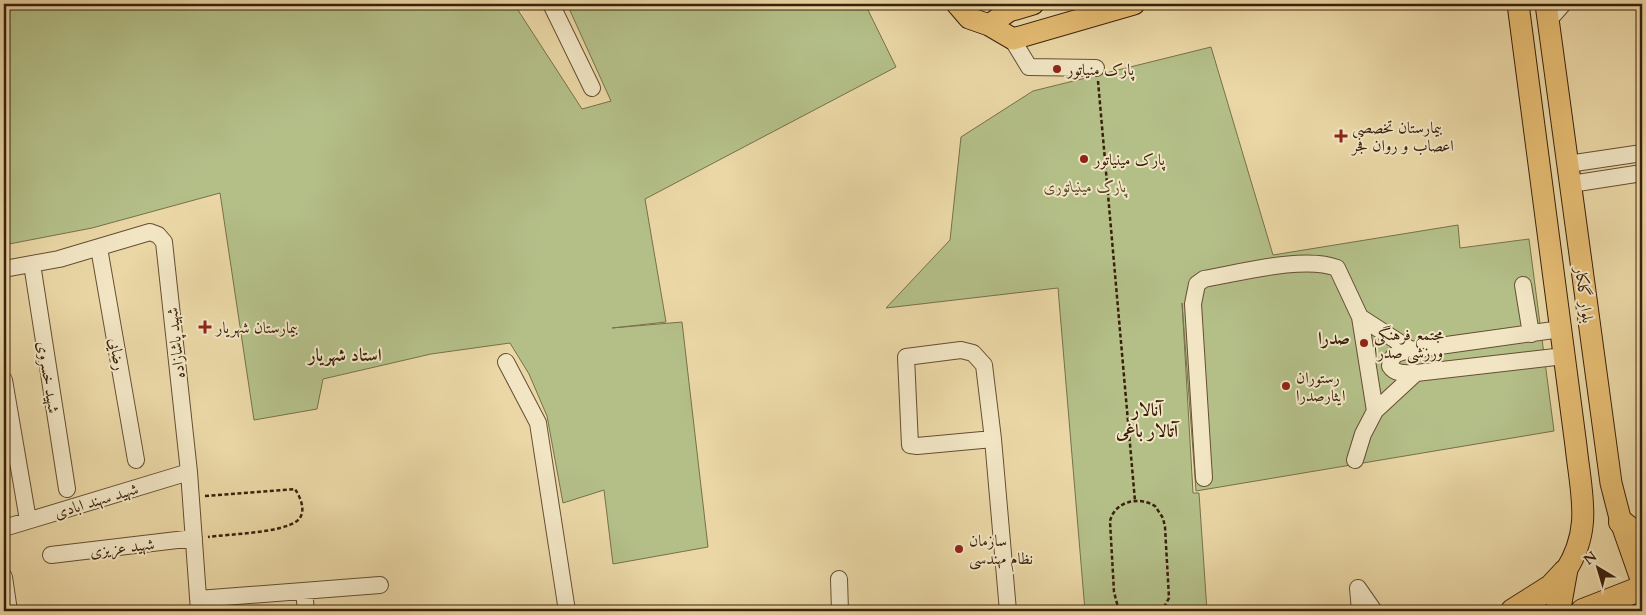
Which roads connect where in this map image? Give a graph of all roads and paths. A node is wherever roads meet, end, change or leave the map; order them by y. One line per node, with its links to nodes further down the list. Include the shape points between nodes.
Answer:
1 (551, 4): 11 (street)
2 (957, 4): 8 (main road, via 969,18)
3 (1033, 4): 8 (main road, via 1009,11)
4 (1134, 4): 9 (main road)
5 (1563, 4): 7 (street)
6 (1517, 5): 20 (main road, بلوار گلکار)
7 (1547, 12): 14 (main road, بلوار گلکار)
8 (989, 25): 9 (main road)
9 (1012, 39): 10 (street, via 1029,67)
10 (1096, 68): 35 (path)
11 (592, 88)
12 (1642, 154): 14 (street)
13 (1642, 173): 14 (street)
14 (1569, 174): 37 (main road, بلوار گلکار, via 1605,441)
15 (99, 248): 16 (street, شهید پاشازاده); 29 (street, رضایی); 31 (street, شهید پاشازاده, via 150,232 164,242)
16 (32, 264): 17 (street, شهید پاشازاده); 33 (street, شهید خسروی)
17 (4, 269)
18 (1523, 285): 21 (street)
19 (1360, 317): 22 (street); 27 (street); 32 (street, via 1337,268 1325,263 1297,264 1222,276 1204,279 1197,284 1193,304)
20 (1561, 329): 21 (street); 23 (main road, بلوار گلکار)
21 (1530, 334): 22 (street)
22 (1411, 350): 25 (street, via 1398,352 1390,366 1402,373)
23 (1564, 356): 25 (street); 42 (main road, بلوار گلکار, via 1583,520 1580,544)
24 (506, 362): 52 (street, via 538,423)
25 (1416, 373): 27 (street)
26 (4, 380): 36 (street)
27 (1375, 411): 30 (street)
28 (993, 439): 28 (street, via 984,365 973,353 961,350 906,357 910,445); 54 (street)
29 (136, 460)
30 (1355, 460)
31 (189, 472): 34 (street, شهید پاشازاده); 36 (street, شهید سهند ابادی)
32 (1204, 478)
33 (67, 489)
34 (191, 497): 39 (street, شهید پاشازاده); 39 (path, via 295,489 301,499 302,513 298,520 283,528)
35 (1135, 501): 55 (path, via 1117,508 1110,521 1114,592); 56 (path, via 1155,506 1164,521 1169,598)
36 (28, 520): 38 (street, شهید سهند ابادی)
37 (1621, 522): 40 (highway); 45 (main road, بلوار گلکار)
38 (4, 528)
39 (194, 538): 41 (street, شهید عزیزی); 49 (street, شهید پاشازاده)
40 (1642, 539)
41 (51, 555)
42 (1565, 572): 59 (highway, via 1544,592); 60 (highway)
43 (4, 577): 50 (street)
44 (839, 579): 53 (street)
45 (1642, 582)
46 (380, 585): 48 (street)
47 (1642, 588): 61 (highway)
48 (304, 591): 49 (street); 51 (street)
49 (199, 605)
50 (9, 611)
51 (306, 611)
52 (567, 611)
53 (840, 611)
54 (1008, 611)
55 (1119, 611)
56 (1162, 611)
57 (1360, 611): 58 (street, via 1358,588)
58 (1374, 611)
59 (1513, 611)
60 (1558, 611)
61 (1583, 611)

